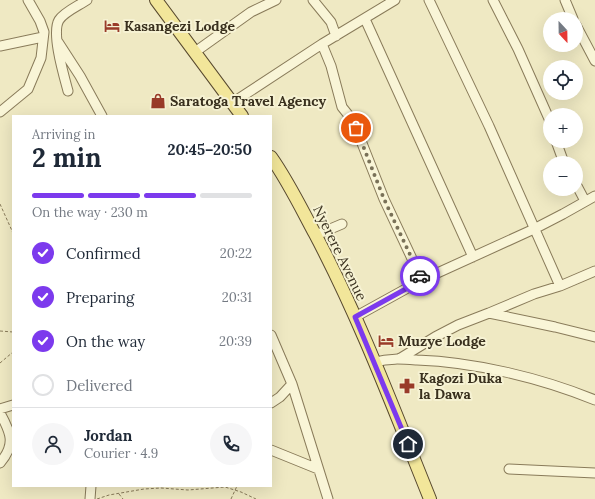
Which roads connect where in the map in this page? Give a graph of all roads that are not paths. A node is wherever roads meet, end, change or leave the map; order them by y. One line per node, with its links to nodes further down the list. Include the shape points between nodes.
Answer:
1 (28, 0): 13 (street, via 40,21)
2 (87, 0): 15 (street, via 60,19 56,25)
3 (156, 0): 18 (main road)
4 (276, 0): 18 (street, via 251,12)
5 (313, 0): 12 (street, via 331,22)
6 (395, 0): 11 (street)
7 (429, 0): 31 (street, via 489,126)
8 (494, 0): 22 (street)
9 (565, 0): 10 (street)
10 (570, 12)
11 (365, 19): 12 (street); 33 (street)
12 (336, 36): 16 (street)
13 (43, 37): 17 (street); 23 (street, via 41,58 28,90)
14 (583, 38): 19 (street)
15 (57, 41): 20 (street); 24 (street)
16 (322, 44): 21 (street); 35 (street, via 342,107 356,128 384,199)
17 (0, 46)
18 (195, 52): 21 (main road)
19 (595, 61)
20 (68, 91)
21 (232, 103): 25 (main road)
22 (544, 108)
23 (0, 112)
24 (101, 115)
25 (241, 115)
26 (272, 159): 32 (main road, Nyerere Avenue)
27 (582, 196): 29 (street)
28 (595, 196): 29 (street)
29 (585, 201): 31 (street)
30 (342, 224): 32 (street)
31 (534, 229): 33 (street); 36 (street)
32 (316, 235): 38 (main road, Nyerere Avenue)
33 (473, 257): 35 (street)
34 (595, 271): 36 (street)
35 (422, 280): 38 (street)
36 (560, 286): 37 (street)
37 (489, 313): 40 (street); 41 (street, via 448,329)
38 (355, 317): 42 (main road, Nyerere Avenue)
39 (272, 337): 43 (street)
40 (595, 337)
41 (399, 359): 42 (street); 44 (street, via 438,361 524,377 571,390)
42 (374, 362): 58 (main road, Nyerere Avenue)
43 (292, 384): 45 (street); 52 (street)
44 (595, 400)
45 (272, 402)
46 (12, 404): 47 (street)
47 (0, 409)
48 (0, 414): 49 (street)
49 (11, 439): 51 (street, via 10,449)
50 (272, 450): 52 (street)
51 (0, 463)
52 (318, 469): 57 (street)
53 (509, 469): 54 (street)
54 (595, 473)
55 (91, 487): 56 (street)
56 (91, 499)
57 (328, 499)
58 (430, 499)

